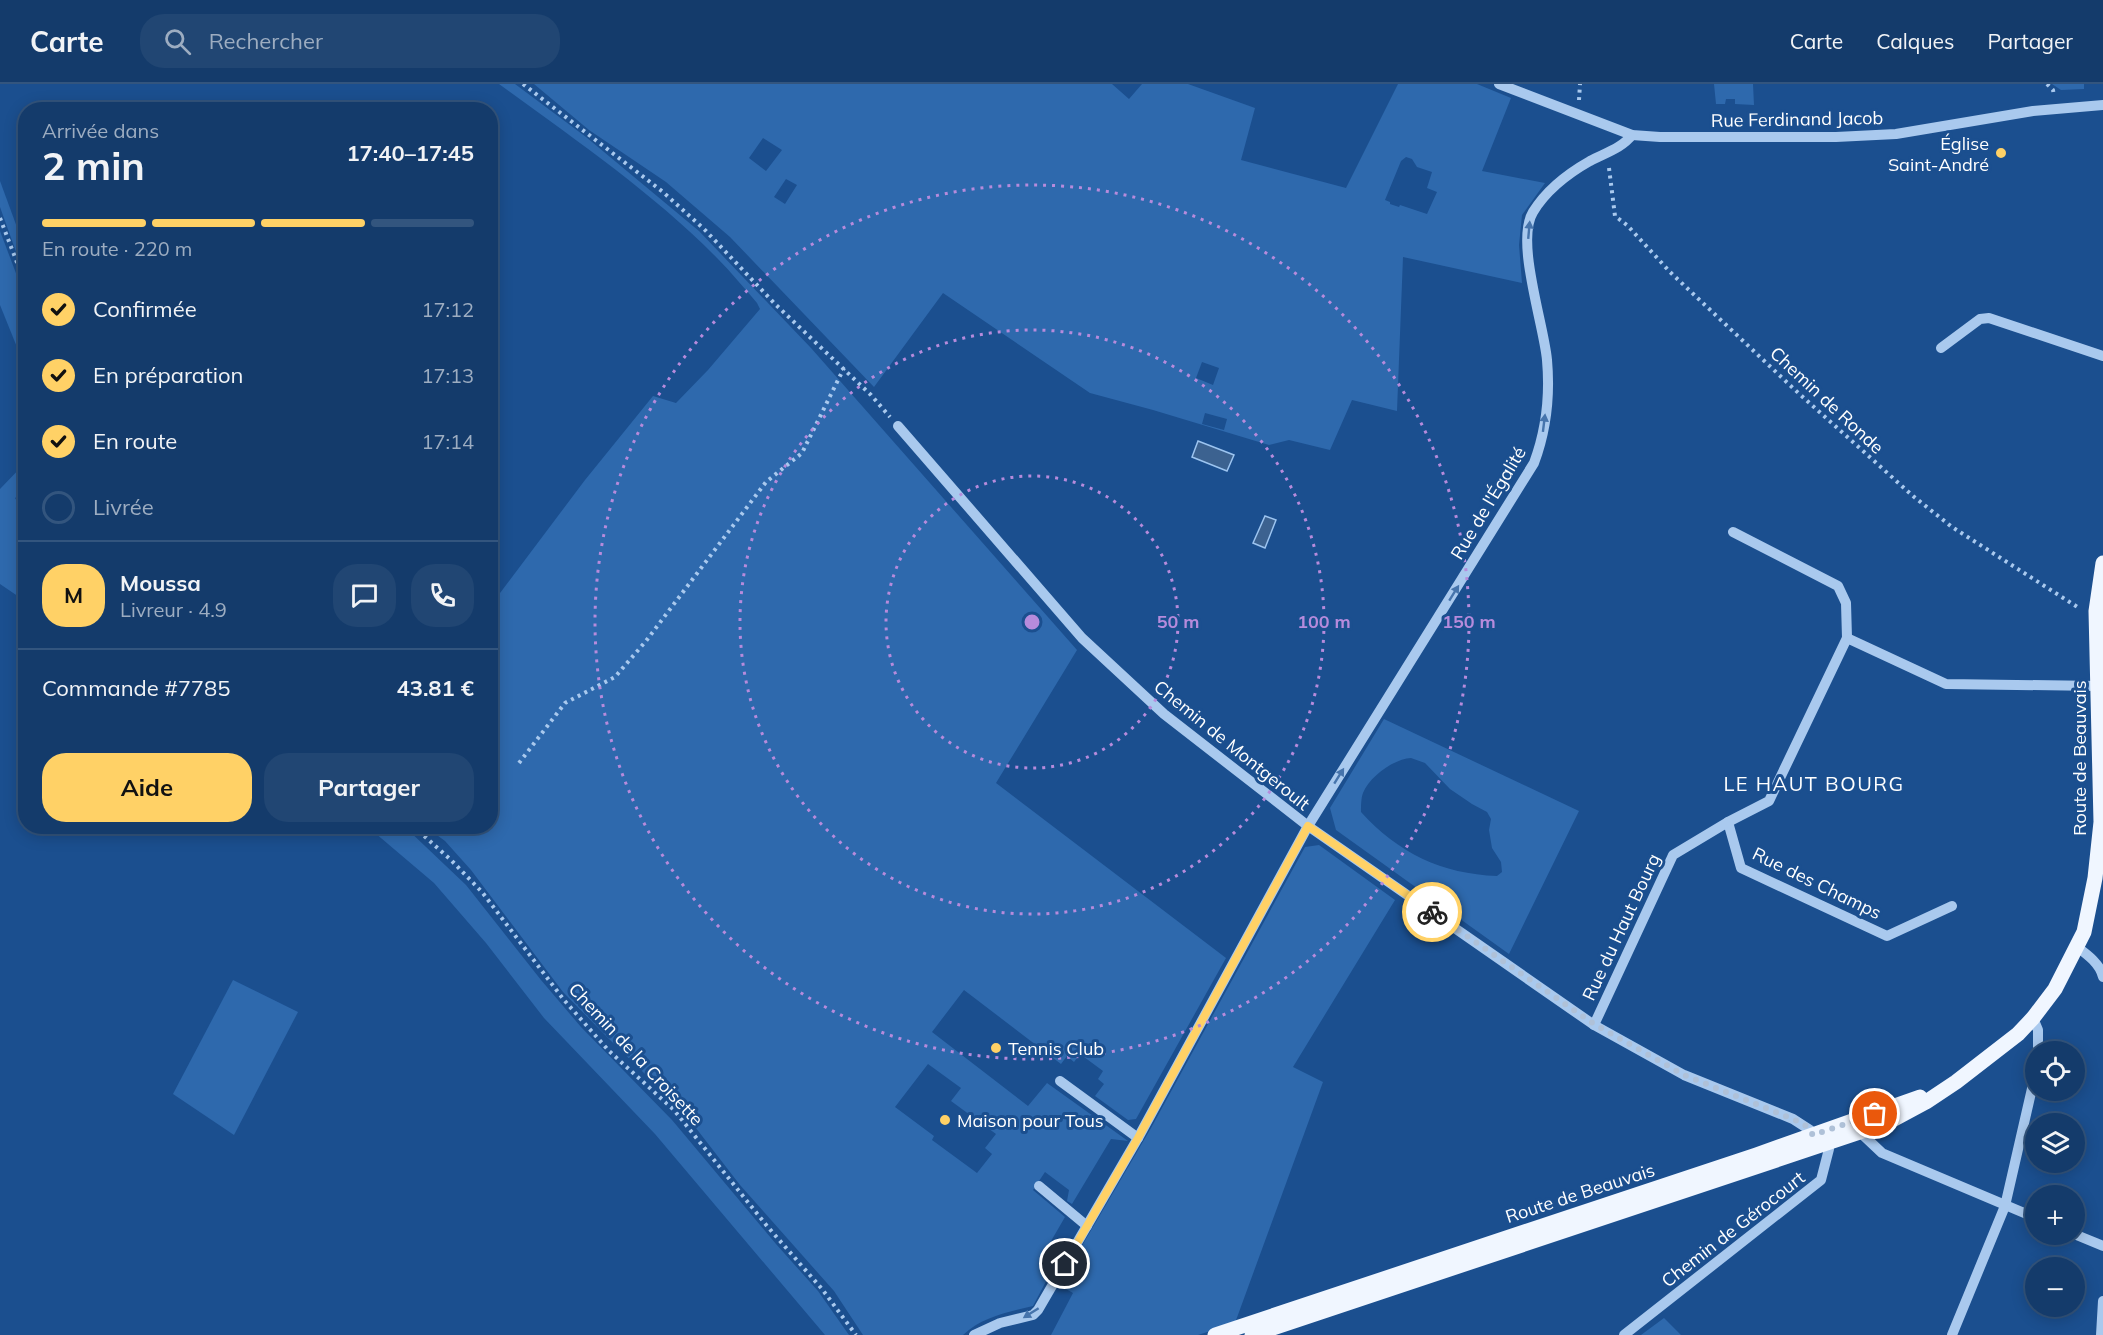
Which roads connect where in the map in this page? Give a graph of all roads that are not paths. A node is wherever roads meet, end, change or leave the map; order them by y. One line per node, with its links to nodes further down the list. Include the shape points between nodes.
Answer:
1 (1499, 84): 3 (street, Rue Ferdinand Jacob)
2 (2103, 105): 3 (street, Rue Ferdinand Jacob, via 2033,111 1896,134)
3 (1632, 135): 12 (street, Rue de l'Égalité, one-way to 3, via 1534,463 1544,426 1548,361 1532,279 1530,220 1555,184 1623,145)
4 (1941, 348): 5 (street, via 1980,319 1989,318)
5 (2103, 356)
6 (898, 426): 12 (street, Chemin de Montgeroult, via 1107,663 1164,714)
7 (1733, 532): 9 (street, via 1838,586 1846,603)
8 (2103, 563): 10 (main road, Route de Beauvais, via 2096,610)
9 (1847, 638): 10 (street, via 1946,684); 11 (street, Rue du Haut Bourg, via 1769,801)
10 (2098, 686): 14 (main road, Route de Beauvais, via 2101,822 2090,908)
11 (1728, 822): 13 (street, Rue des Champs, via 1741,868 1887,936); 17 (street, Rue du Haut Bourg, via 1673,855)
12 (1308, 826): 17 (street, Chemin de Montgeroult); 22 (street, Rue de l'Égalité)
13 (1952, 906)
14 (2078, 947): 15 (street); 16 (main road, Route de Beauvais, via 2055,989)
15 (2103, 977)
16 (2033, 1018): 18 (street); 21 (main road, Route de Beauvais, via 1956,1082)
17 (1594, 1024): 23 (street, Chemin de Montgeroult, via 1684,1075 1793,1119)
18 (2038, 1041)
19 (1060, 1081): 22 (street)
20 (2029, 1101): 25 (street)
21 (1862, 1125): 23 (main road, Route de Beauvais); 25 (street, via 1864,1136 1882,1153)
22 (1138, 1138): 27 (street, Rue de l'Égalité)
23 (1821, 1138): 32 (main road, Route de Beauvais); 33 (main road, Route de Beauvais); 34 (street, Chemin de Gérocourt, via 1829,1149 1821,1180)
24 (1039, 1186): 27 (street)
25 (2005, 1206): 26 (street); 35 (street)
26 (2025, 1214)
27 (1087, 1226): 31 (street, Rue de l'Égalité, one-way to 31, via 1033,1315 1000,1323)
28 (2085, 1239): 29 (street)
29 (2103, 1246)
30 (2103, 1301): 36 (street)
31 (974, 1335)
32 (1215, 1335)
33 (1252, 1335)
34 (1624, 1335)
35 (1952, 1335)
36 (2102, 1335)

